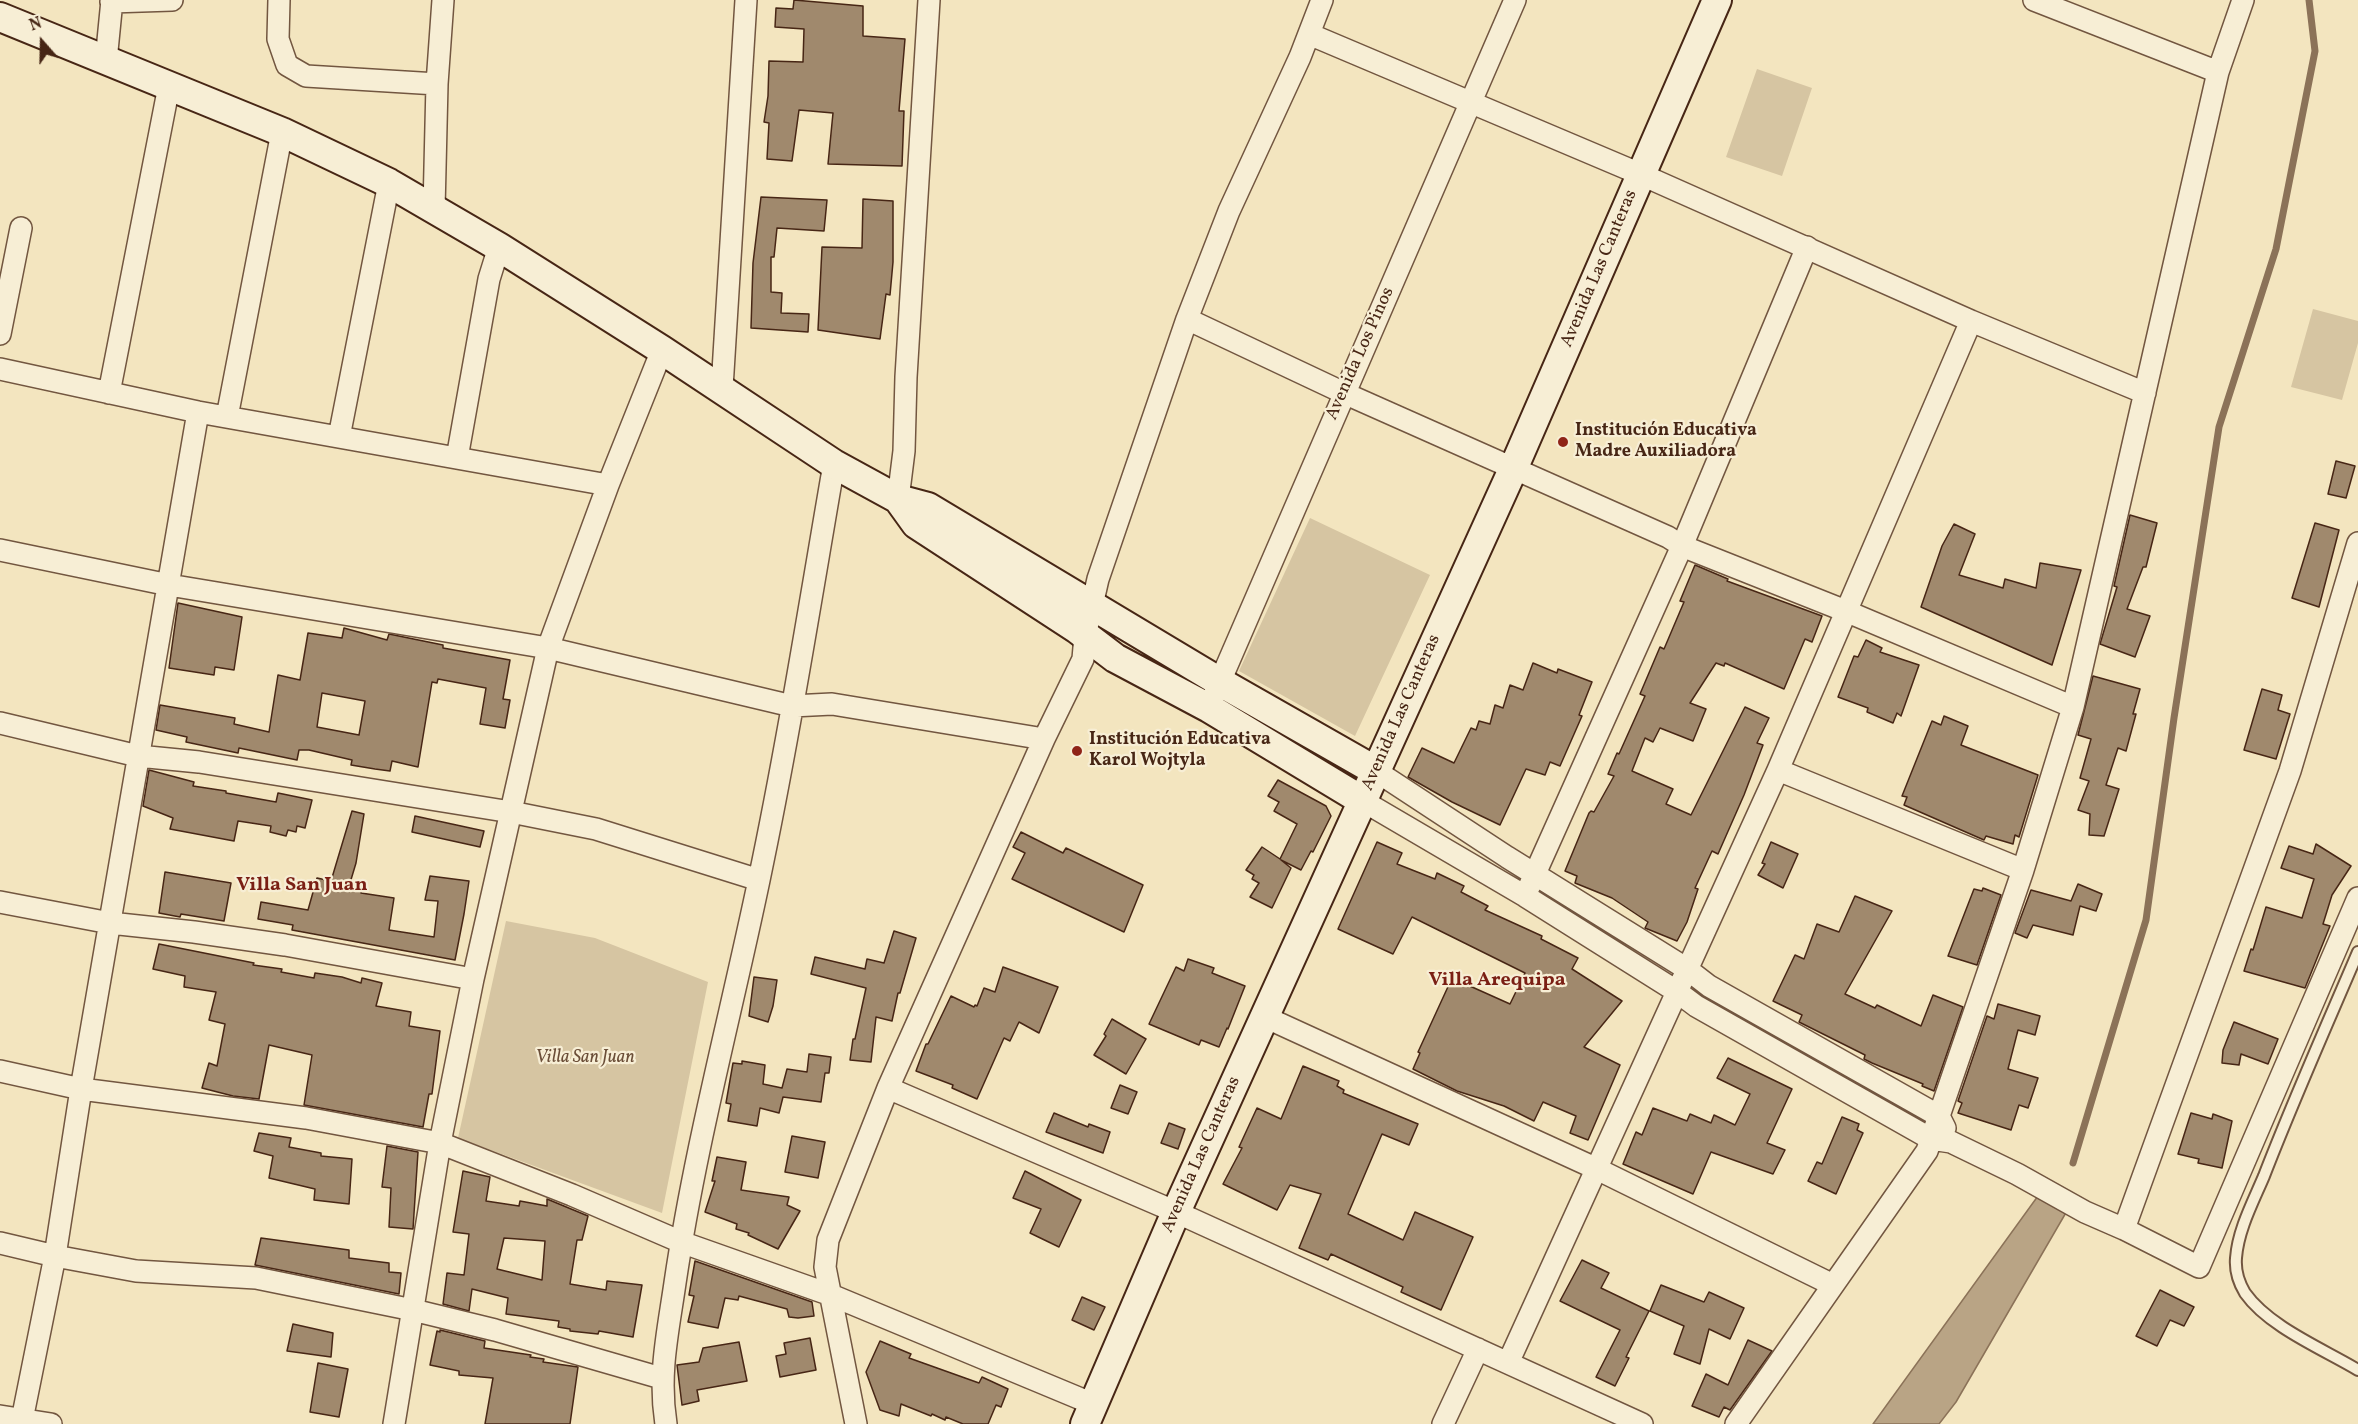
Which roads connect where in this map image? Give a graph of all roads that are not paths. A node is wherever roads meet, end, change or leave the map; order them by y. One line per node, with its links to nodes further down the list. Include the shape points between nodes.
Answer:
1 (172, 0): 11 (street)
2 (279, 0): 16 (street, via 278,39 287,65 306,76)
3 (443, 0): 16 (street)
4 (746, 0): 31 (street)
5 (929, 0): 42 (street, via 904,451)
6 (1322, 0): 13 (street)
7 (1515, 0): 18 (street, Avenida Los Pinos)
8 (1717, 0): 20 (street, Avenida Las Canteras)
9 (2034, 0): 15 (street)
10 (2243, 0): 15 (street)
11 (112, 1): 14 (street)
12 (0, 17): 14 (street)
13 (1310, 34): 18 (street); 26 (street, via 1229,211)
14 (106, 61): 17 (street)
15 (2218, 72): 34 (street)
16 (437, 84): 22 (street)
17 (169, 86): 19 (street); 32 (street)
18 (1472, 102): 20 (street); 33 (street, Avenida Los Pinos)
19 (282, 132): 21 (street); 36 (street)
20 (1640, 174): 25 (street); 40 (street, Avenida Las Canteras)
21 (389, 183): 22 (street); 37 (street)
22 (434, 208): 24 (street)
23 (21, 228): 28 (street)
24 (499, 247): 29 (street); 38 (street, via 489,279)
25 (1808, 247): 27 (street); 44 (street)
26 (1187, 319): 33 (street); 47 (street, via 1098,579)
27 (1971, 321): 34 (street); 48 (street)
28 (0, 334)
29 (662, 350): 31 (street); 41 (street)
30 (0, 369): 32 (street)
31 (722, 388): 39 (street)
32 (109, 393): 35 (street)
33 (1344, 393): 40 (street); 51 (street, Avenida Los Pinos)
34 (2145, 393): 53 (street)
35 (198, 412): 36 (street); 46 (street)
36 (227, 417): 37 (street)
37 (339, 437): 38 (street)
38 (457, 458): 41 (street)
39 (834, 464): 42 (street); 52 (street)
40 (1514, 467): 44 (street); 58 (street, Avenida Las Canteras)
41 (608, 485): 50 (street)
42 (898, 499): 47 (street, via 928,507); 49 (street, via 916,524)
43 (2358, 543): 81 (street, via 2290,771)
44 (1682, 546): 48 (street); 62 (street)
45 (0, 550): 46 (street)
46 (169, 585): 50 (street); 56 (street)
47 (1092, 607): 49 (street); 51 (street)
48 (1848, 612): 53 (street); 57 (street)
49 (1085, 636): 51 (street, via 1115,658); 55 (street, via 1083,658)
50 (548, 648): 52 (street); 60 (street)
51 (1214, 695): 58 (street); 59 (street)
52 (792, 706): 55 (street, via 832,704); 63 (street)
53 (2073, 707): 61 (street)
54 (0, 723): 56 (street)
55 (1044, 739): 74 (street)
56 (138, 756): 60 (street, via 200,762); 67 (street)
57 (1778, 770): 61 (street); 69 (street)
58 (1376, 771): 59 (street, Avenida Las Canteras); 62 (street)
59 (1363, 801): 64 (street); 72 (street, Avenida Las Canteras)
60 (511, 812): 63 (street, via 596,829); 70 (street)
61 (2023, 870): 76 (street)
62 (1535, 875): 64 (street); 69 (street)
63 (759, 880): 82 (street)
64 (1525, 896): 71 (street)
65 (2358, 898): 81 (street, via 2199,1268)
66 (0, 902): 67 (street)
67 (110, 923): 70 (street, via 285,945); 75 (street)
68 (2358, 952): 90 (lane, via 2279,1136 2235,1260 2245,1292 2275,1322)
69 (1687, 969): 71 (street); 76 (street, via 1709,986)
70 (472, 979): 78 (street)
71 (1676, 991): 77 (street, via 1696,1006); 79 (street)
72 (1265, 1017): 79 (street); 80 (street, Avenida Las Canteras)
73 (0, 1071): 75 (street)
74 (888, 1088): 80 (street); 86 (street, via 828,1240 825,1267)
75 (81, 1089): 78 (street, via 306,1118); 84 (street)
76 (1939, 1116): 77 (street)
77 (1941, 1141): 81 (street, via 2017,1174); 85 (street, via 1927,1151)
78 (440, 1143): 82 (street); 87 (street)
79 (1597, 1169): 85 (street); 89 (street)
80 (1176, 1212): 88 (street); 92 (street, Avenida Las Canteras)
81 (2124, 1229)
82 (681, 1242): 86 (street); 91 (street)
83 (0, 1243): 84 (street)
84 (55, 1256): 87 (street, via 136,1271 256,1278); 94 (street)
85 (1833, 1285): 101 (street)
86 (831, 1295): 92 (street); 98 (street)
87 (412, 1310): 91 (street); 96 (street)
88 (1478, 1349): 89 (street); 99 (street)
89 (1508, 1363): 100 (street)
90 (2358, 1370)
91 (661, 1378): 97 (street)
92 (1089, 1414)
93 (0, 1416): 94 (street)
94 (22, 1420): 95 (street)
95 (51, 1424)
96 (394, 1424)
97 (666, 1424)
98 (855, 1424)
99 (1443, 1424)
100 (1642, 1424)
101 (1736, 1424)

